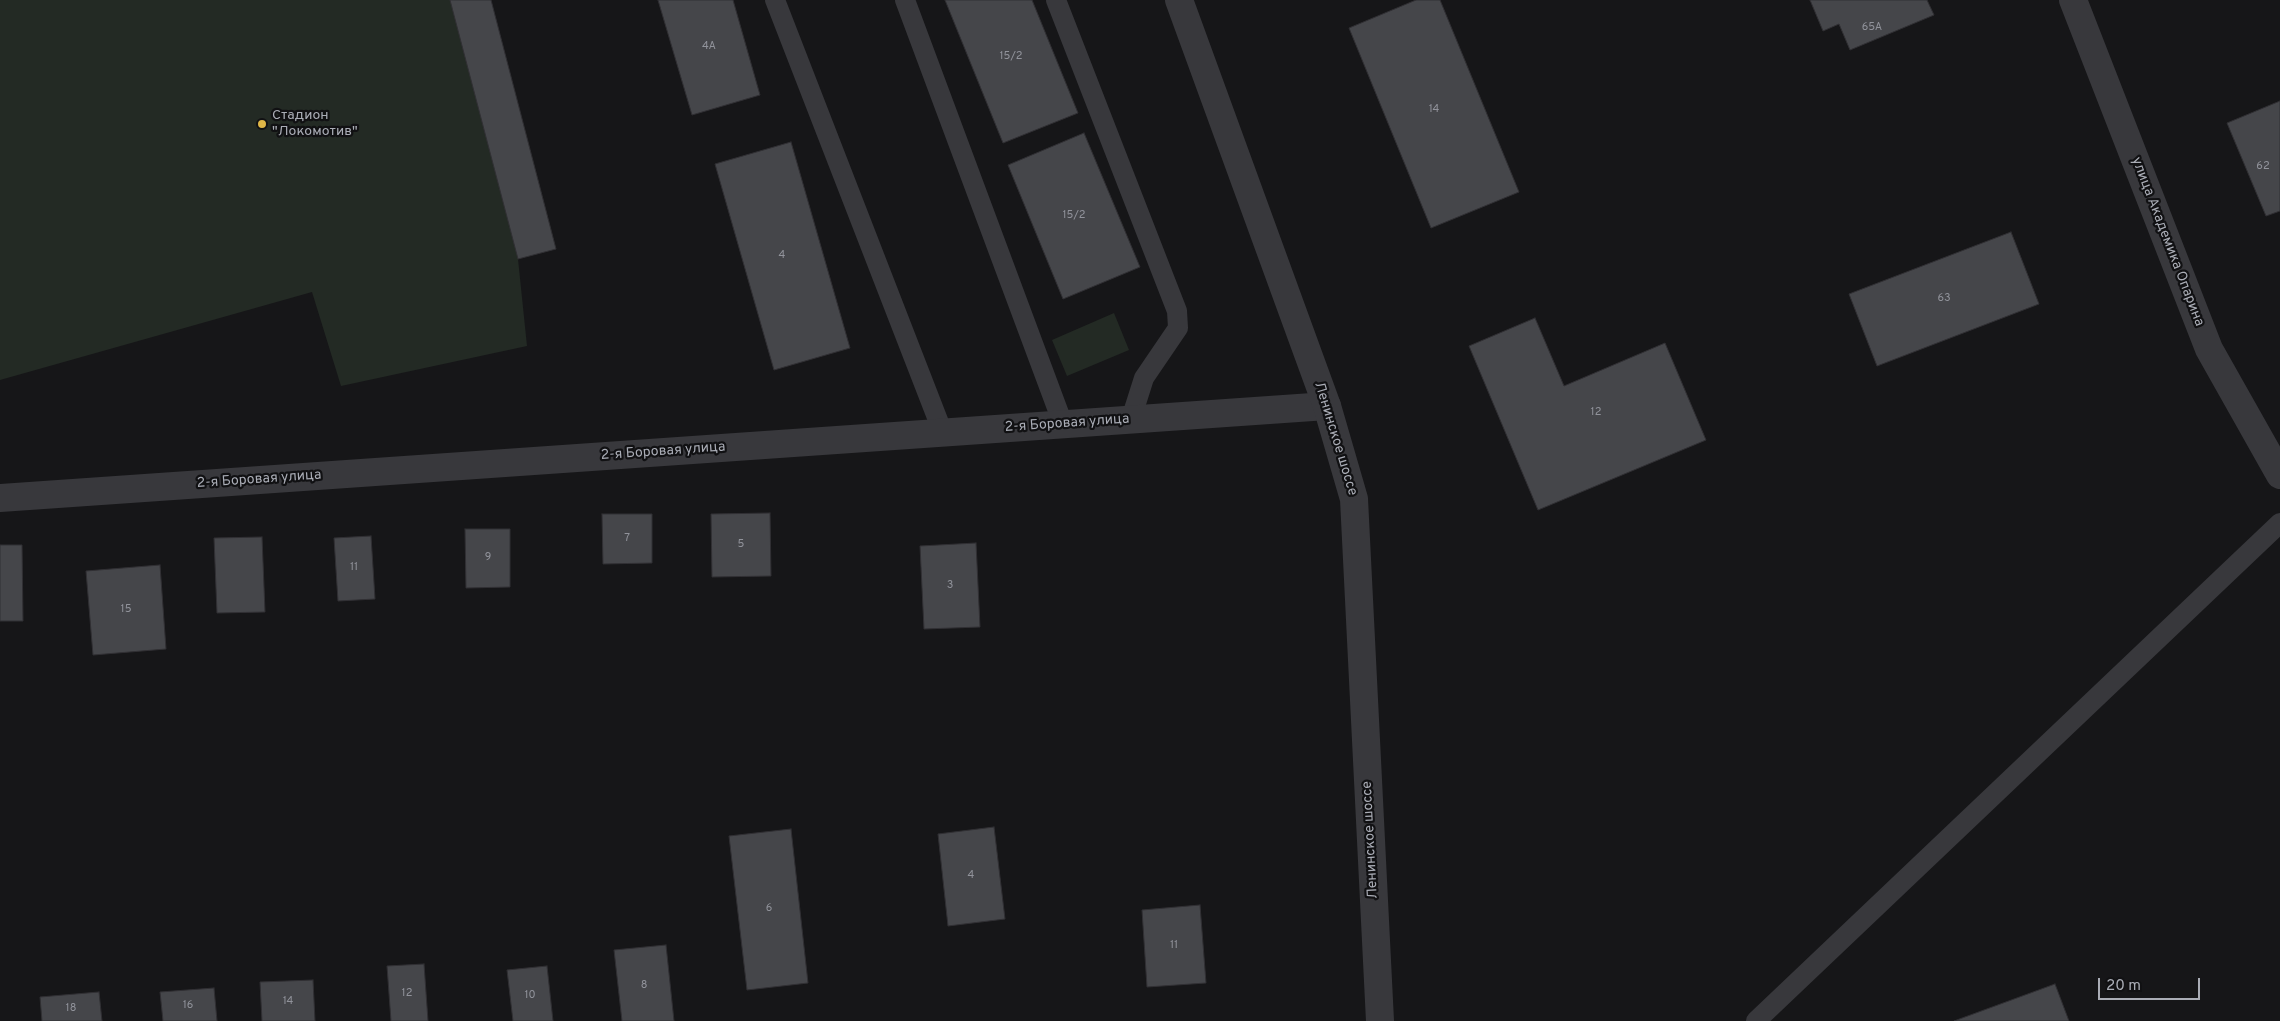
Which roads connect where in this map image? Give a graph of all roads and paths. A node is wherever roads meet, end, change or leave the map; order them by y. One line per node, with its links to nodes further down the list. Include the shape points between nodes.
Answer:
1 (775, 0): 9 (lane)
2 (905, 0): 8 (lane)
3 (1056, 0): 7 (lane, via 1177,311 1178,328 1144,378)
4 (1180, 0): 6 (street, Ленинское шоссе)
5 (2073, 0): 10 (street, улица Академика Опарина, via 2209,349)
6 (1327, 406): 7 (street, 2-я Боровая улица); 13 (street, Ленинское шоссе, via 1354,499)
7 (1131, 419): 8 (street, 2-я Боровая улица)
8 (1063, 424): 9 (street, 2-я Боровая улица)
9 (942, 432): 11 (street, 2-я Боровая улица)
10 (2280, 475)
11 (0, 498)
12 (2280, 524): 14 (lane)
13 (1380, 1021)
14 (1756, 1021)

